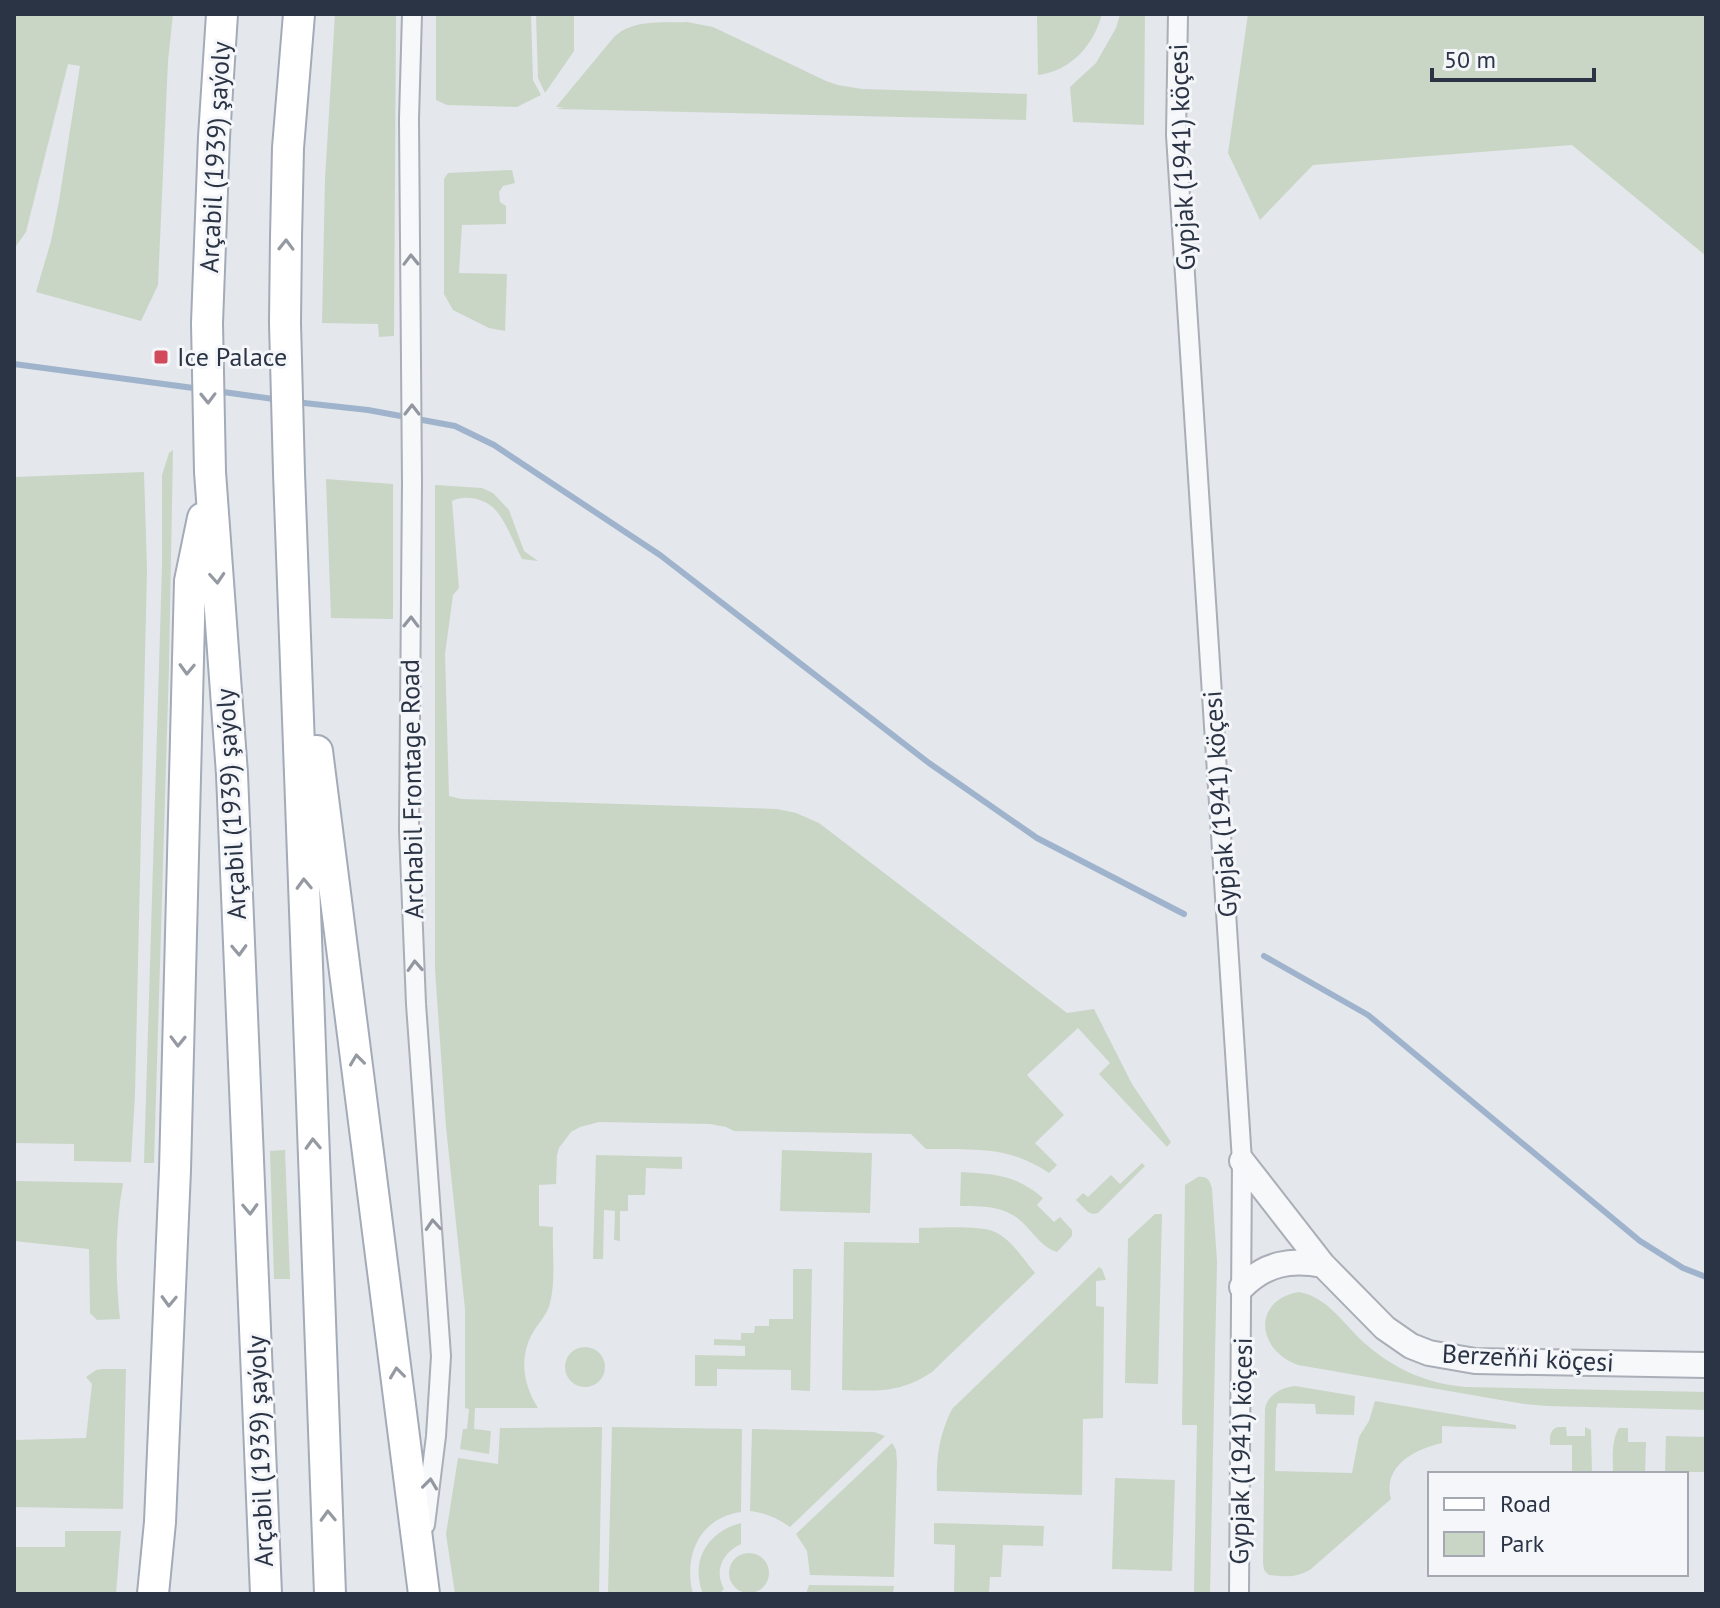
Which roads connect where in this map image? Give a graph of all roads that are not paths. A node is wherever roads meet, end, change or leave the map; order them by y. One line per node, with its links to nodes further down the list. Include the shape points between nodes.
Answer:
1 (222, 14): 5 (main road, Arçabil (1939) şaýoly, one-way to 5, via 207,323)
2 (299, 14): 6 (main road, one-way to 2, via 285,323 288,148)
3 (412, 14): 11 (street, Archabil Frontage Road, one-way to 3, via 441,1356 409,830)
4 (1178, 14): 7 (street, Gypjak (1941) köçesi, via 1176,135)
5 (210, 477): 12 (main road, one-way to 12, via 190,581 175,1170); 13 (main road, Arçabil (1939) şaýoly, one-way to 13, via 232,790)
6 (290, 483): 11 (main road, one-way to 6, via 319,771); 14 (main road, one-way to 6)
7 (1242, 1161): 8 (street, Berzeňňi köçesi); 9 (street, Gypjak (1941) köçesi)
8 (1323, 1265): 9 (street, via 1270,1267); 10 (street, Berzeňňi köçesi, via 1385,1328 1429,1353 1501,1362)
9 (1242, 1287): 16 (street, Gypjak (1941) köçesi)
10 (1706, 1365)
11 (421, 1562): 15 (main road)
12 (153, 1590)
13 (266, 1594)
14 (330, 1594)
15 (424, 1594)
16 (1239, 1594)

